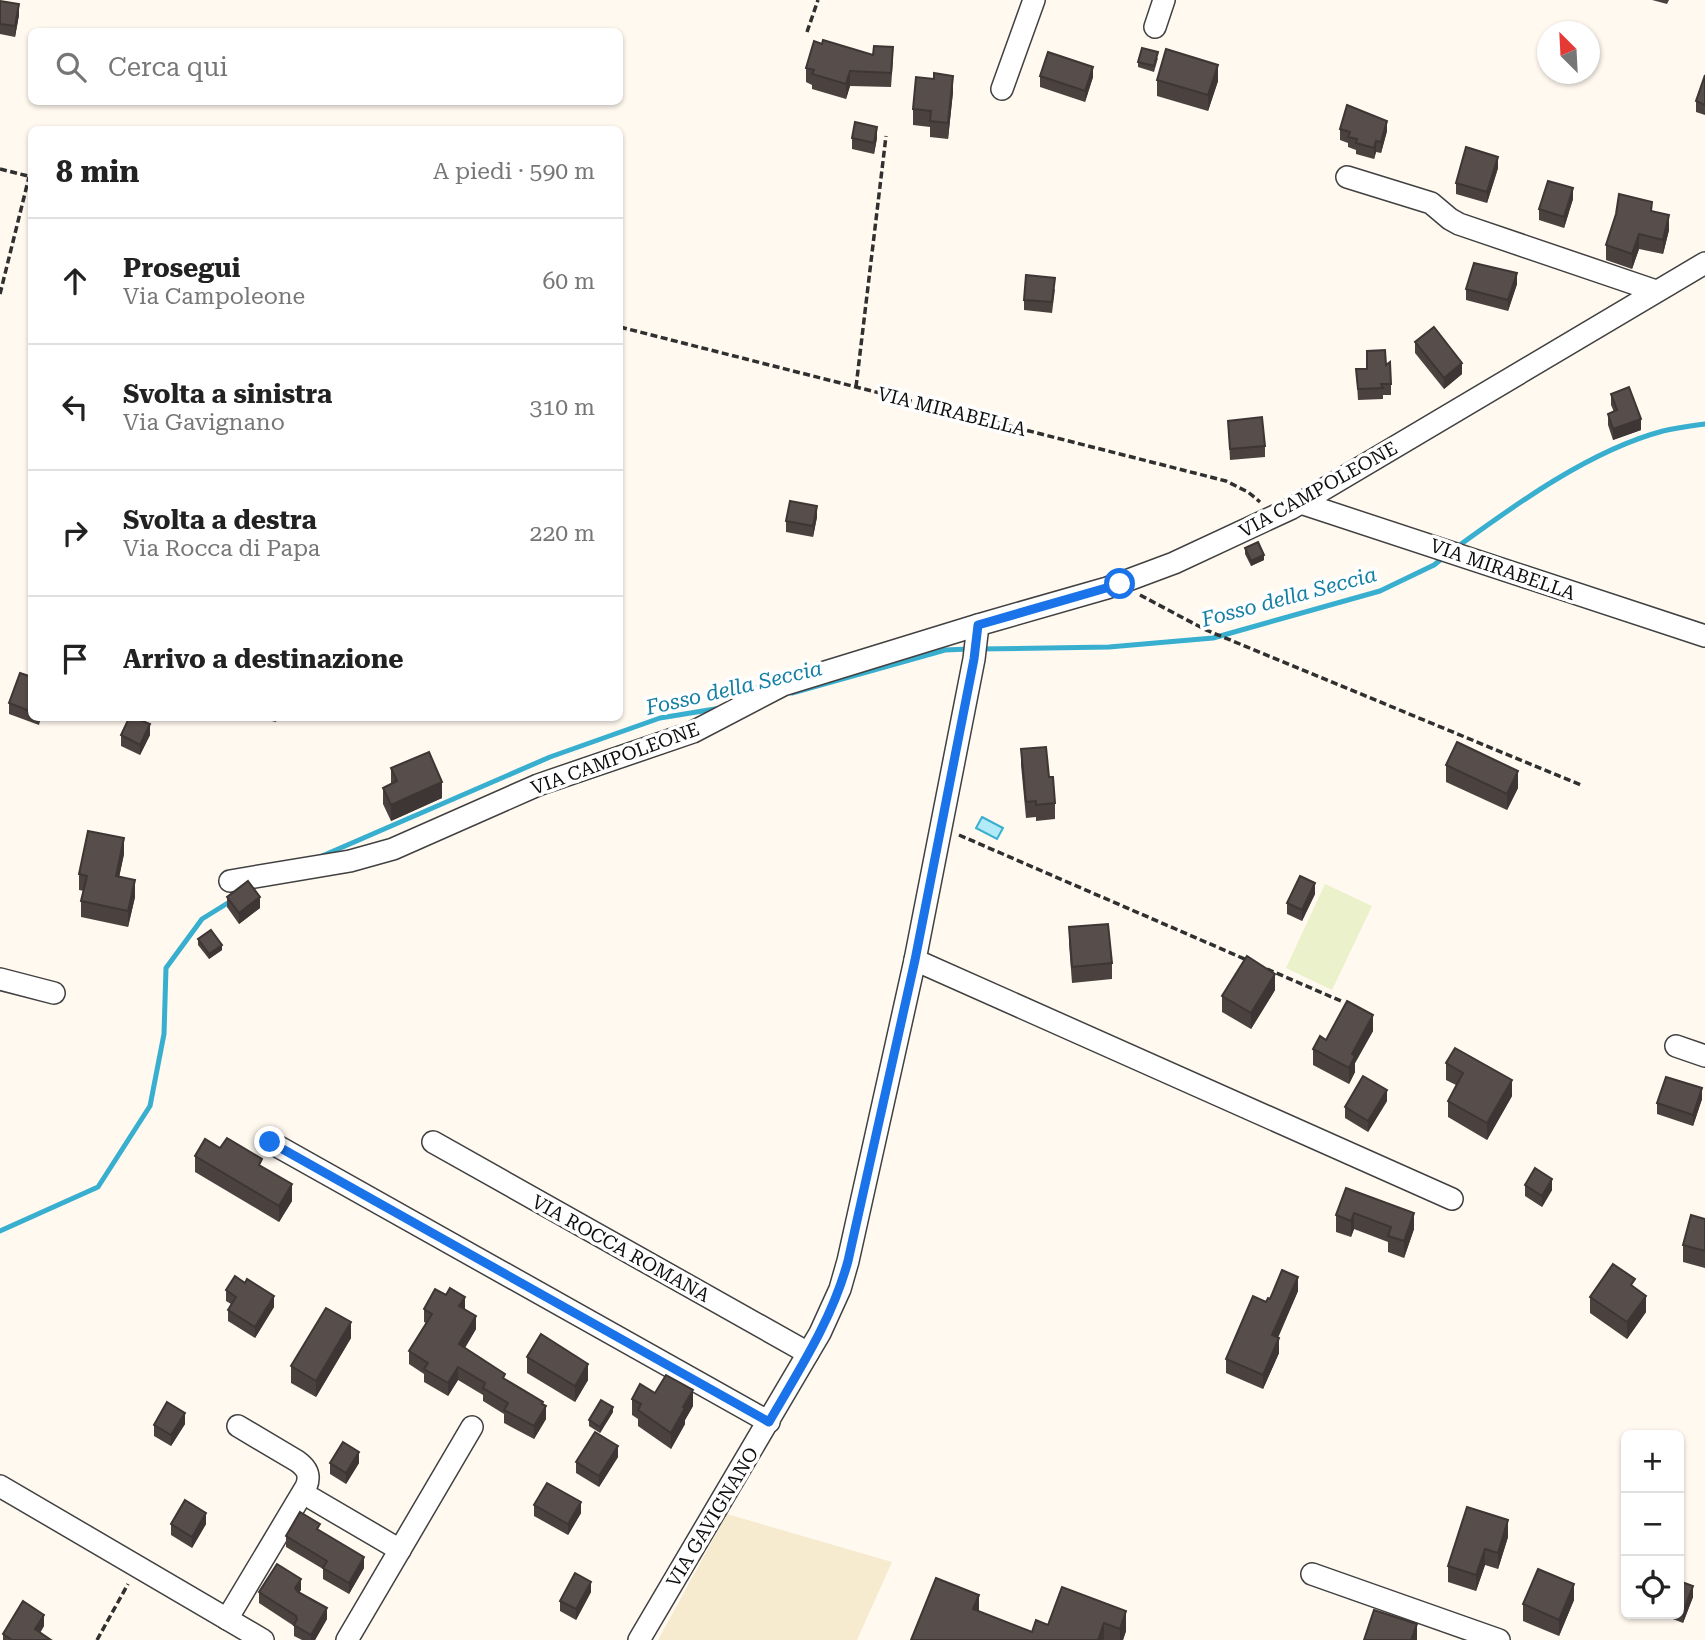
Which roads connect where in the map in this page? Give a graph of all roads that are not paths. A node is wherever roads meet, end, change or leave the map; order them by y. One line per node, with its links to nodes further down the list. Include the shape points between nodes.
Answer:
1 (1034, 0): 4 (street)
2 (1164, 0): 3 (street)
3 (1155, 27)
4 (1002, 89)
5 (1347, 177): 7 (street, via 1431,203 1459,223)
6 (1705, 263): 7 (street, VIA CAMPOLEONE)
7 (1657, 291): 8 (street, VIA CAMPOLEONE)
8 (1301, 503): 9 (street, VIA CAMPOLEONE, via 1120,584); 10 (street, VIA MIRABELLA)
9 (978, 625): 11 (street, VIA CAMPOLEONE, via 797,680 676,739 530,788 393,849 356,860); 12 (street, VIA GAVIGNANO)
10 (1705, 636)
11 (230, 881)
12 (915, 960): 19 (street); 20 (street, VIA GAVIGNANO, via 848,1261 835,1302)
13 (0, 979): 14 (street)
14 (54, 993)
15 (1676, 1046): 16 (street)
16 (1705, 1056)
17 (270, 1142): 21 (street)
18 (433, 1142): 20 (street, VIA ROCCA ROMANA)
19 (1452, 1199)
20 (808, 1353): 21 (street, VIA GAVIGNANO)
21 (769, 1422): 31 (street, VIA GAVIGNANO)
22 (238, 1426): 28 (street, via 301,1463 309,1478)
23 (472, 1427): 26 (street)
24 (0, 1486): 28 (street)
25 (313, 1499): 26 (street)
26 (400, 1550): 30 (street)
27 (1312, 1574): 32 (street)
28 (227, 1619): 29 (street)
29 (263, 1640)
30 (347, 1640)
31 (639, 1640)
32 (1499, 1640)

